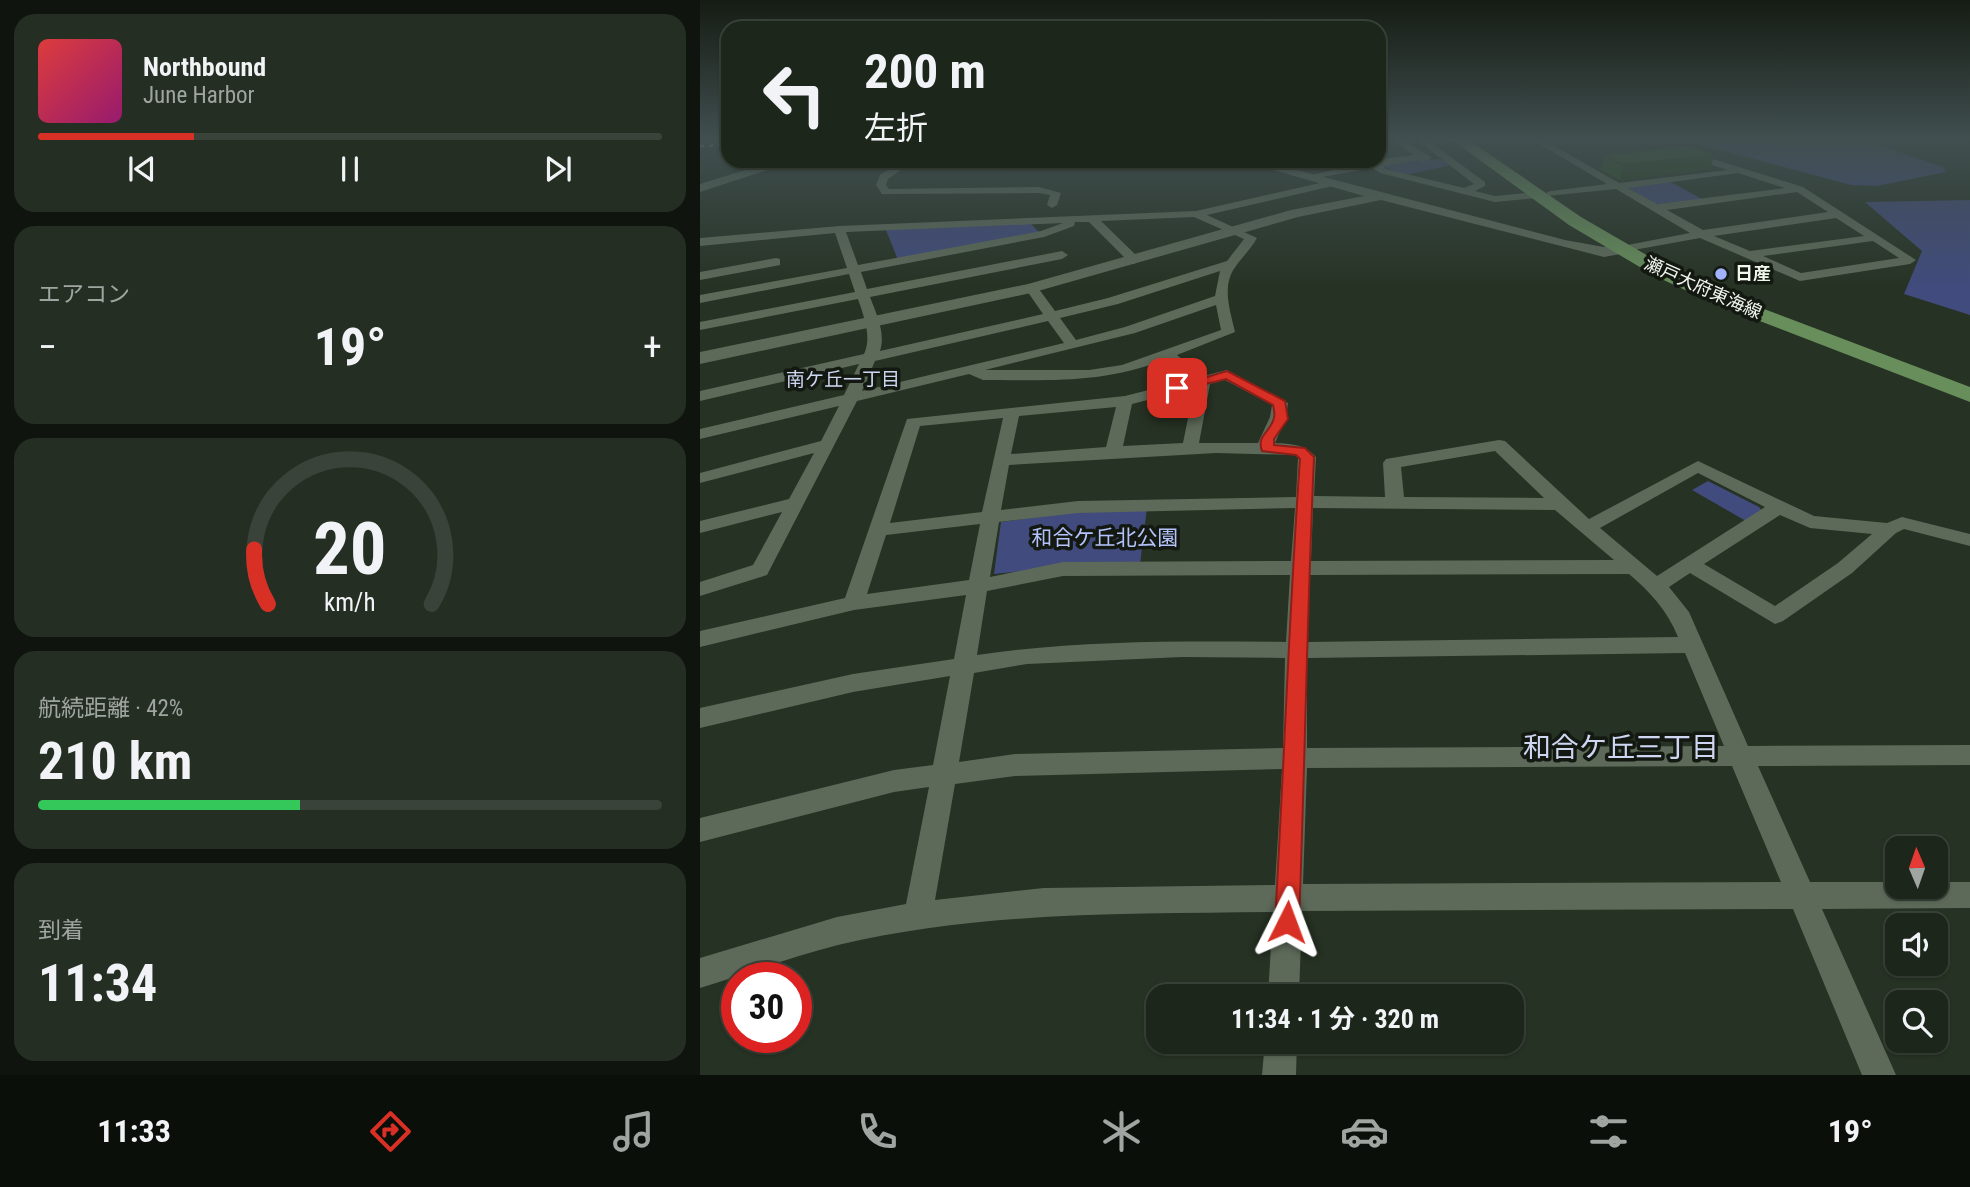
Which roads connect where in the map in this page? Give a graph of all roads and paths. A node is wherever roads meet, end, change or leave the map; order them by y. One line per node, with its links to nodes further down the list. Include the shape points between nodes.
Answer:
1 (884, 189): 15 (street, via 1039,190 1056,192)
2 (1306, 189): 17 (street)
3 (1358, 189): 14 (street)
4 (1454, 189): 12 (street)
5 (1471, 189): 12 (street)
6 (1536, 189): 13 (main road, 瀬戸大府東海線)
7 (1538, 189): 13 (main road, 瀬戸大府東海線)
8 (1589, 189): 13 (street)
9 (1624, 189): 16 (street)
10 (1798, 189): 16 (street)
11 (1799, 189): 18 (street)
12 (1465, 192): 13 (street, via 1495,200)
13 (1544, 194): 28 (main road, 瀬戸大府東海線)
14 (1382, 195): 21 (street); 28 (street, via 1564,244 1604,252)
15 (1052, 205)
16 (1655, 208): 23 (street)
17 (1196, 214): 19 (street); 21 (street)
18 (1839, 214): 23 (street); 25 (street)
19 (1086, 218): 22 (street); 27 (street); 31 (street)
20 (839, 229): 24 (street); 27 (street); 34 (street)
21 (1236, 229): 31 (street); 33 (street, via 1251,238)
22 (1044, 234): 27 (street); 29 (street)
23 (1702, 234): 28 (street); 30 (street)
24 (771, 236): 26 (street); 32 (street)
25 (1872, 237): 30 (street); 30 (street, via 1910,260 1800,277)
26 (700, 243)
27 (887, 246): 34 (street)
28 (1628, 249): 52 (main road, 瀬戸大府東海線); 53 (main road, 瀬戸大府東海線, via 1720,299)
29 (1062, 255): 35 (street); 39 (street)
30 (1744, 255)
31 (1134, 260): 35 (street)
32 (776, 262): 36 (street); 37 (street)
33 (1231, 264): 41 (street, via 1222,276); 42 (street)
34 (855, 271): 37 (street); 39 (street)
35 (1079, 275): 38 (street)
36 (700, 276)
37 (783, 284): 40 (street)
38 (1031, 288): 42 (street); 43 (street)
39 (862, 294): 43 (street); 44 (street)
40 (700, 299)
41 (1220, 299): 45 (street); 46 (street, via 1228,332)
42 (1053, 316): 45 (street); 47 (street)
43 (873, 321): 47 (street, via 876,340); 48 (street)
44 (700, 327)
45 (1073, 345): 49 (street)
46 (1166, 354): 49 (street, via 1125,369 1089,374 983,375); 50 (street)
47 (870, 357): 54 (street); 55 (street)
48 (700, 358)
49 (965, 369): 55 (street)
50 (1187, 369)
51 (1203, 381): 56 (street); 60 (street); 61 (street, via 1227,375 1280,403 1281,419)
52 (1970, 385)
53 (1970, 395)
54 (700, 396)
55 (849, 398): 58 (street); 59 (street)
56 (1125, 401): 57 (street); 62 (street)
57 (1012, 413): 63 (street); 74 (street, via 913,422)
58 (700, 434)
59 (827, 445): 64 (street); 66 (street)
60 (1190, 448): 61 (street); 62 (street)
61 (1266, 448): 65 (street, via 1300,451 1307,457)
62 (1114, 450): 63 (street)
63 (1001, 460): 70 (street)
64 (700, 478)
65 (1303, 502): 67 (street); 70 (street, via 1078,507); 78 (street)
66 (796, 503): 71 (street); 81 (street, via 760,570)
67 (1395, 503): 68 (street); 68 (street, via 1392,463 1499,445)
68 (1560, 504): 72 (street)
69 (1779, 507): 72 (street, via 1698,466); 73 (street, via 1810,522); 76 (street)
70 (990, 516): 74 (street); 79 (street)
71 (700, 527)
72 (1587, 528): 77 (street)
73 (1889, 529): 75 (street, via 1902,523); 76 (street, via 1845,568 1775,617)
74 (877, 530): 82 (street)
75 (1970, 540)
76 (1691, 565): 80 (street)
77 (1631, 566): 78 (street); 80 (street)
78 (1301, 567): 79 (street, via 1063,569); 85 (street)
79 (979, 586): 82 (street); 86 (street)
80 (1656, 586): 84 (street, via 1678,612)
81 (700, 589)
82 (854, 603): 83 (street)
83 (700, 639)
84 (1694, 645): 85 (street); 88 (street)
85 (1296, 650): 86 (street, via 1182,649 1027,656); 90 (street)
86 (964, 666): 87 (street, via 853,683); 91 (street)
87 (700, 718)
88 (1740, 755): 89 (street); 90 (street); 94 (street)
89 (1970, 755)
90 (1295, 758): 91 (street, via 1015,765); 95 (street)
91 (944, 774): 92 (street, via 831,795); 96 (street)
92 (700, 830)
93 (1970, 895): 94 (street)
94 (1802, 896): 95 (street); 101 (street)
95 (1288, 898): 96 (street, via 1044,902); 98 (street)
96 (918, 916): 97 (street, via 837,932)
97 (700, 972)
98 (1284, 984)
99 (1280, 1054): 100 (street)
100 (1279, 1075)
101 (1879, 1075)

